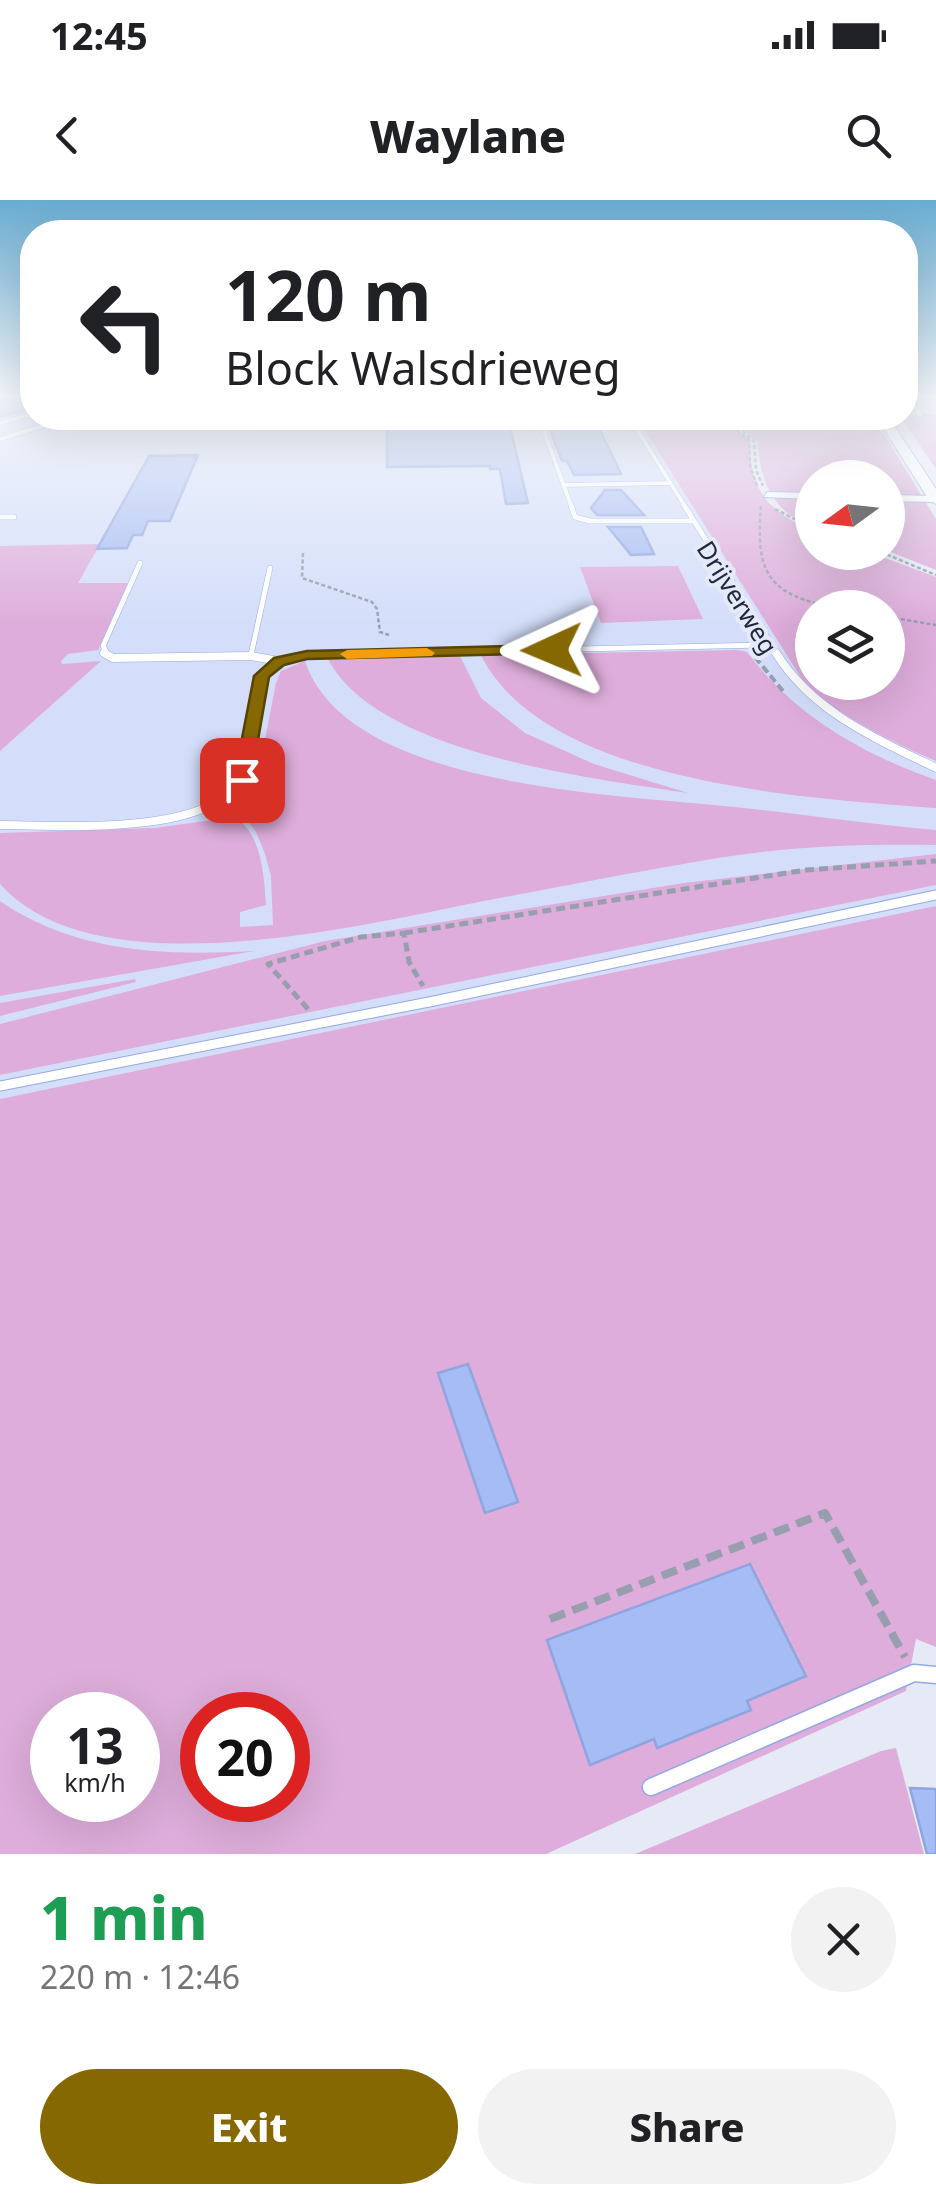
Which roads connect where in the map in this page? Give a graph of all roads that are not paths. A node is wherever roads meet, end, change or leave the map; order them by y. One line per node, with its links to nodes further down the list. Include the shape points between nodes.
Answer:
1 (559, 471): 5 (lane)
2 (662, 471): 4 (lane, Drijverweg)
3 (917, 471): 9 (main road)
4 (669, 483): 5 (lane); 12 (lane, Drijverweg)
5 (564, 485): 12 (lane, via 575,518)
6 (767, 495): 7 (street)
7 (795, 496)
8 (905, 499): 9 (street)
9 (935, 500)
10 (0, 517): 11 (lane)
11 (14, 517)
12 (692, 521): 15 (lane, Drijverweg)
13 (140, 563): 16 (lane, via 104,653 125,660)
14 (270, 568): 16 (lane)
15 (768, 645): 17 (lane, via 307,655); 18 (lane, Drijverweg, via 793,680 832,715)
16 (252, 656): 17 (lane)
17 (279, 662): 19 (lane, via 262,676 242,780 224,800 168,820)
18 (936, 768)
19 (0, 825)
20 (936, 895): 21 (lane)
21 (0, 1086)
22 (936, 1675): 23 (lane, via 914,1673)
23 (651, 1786)

